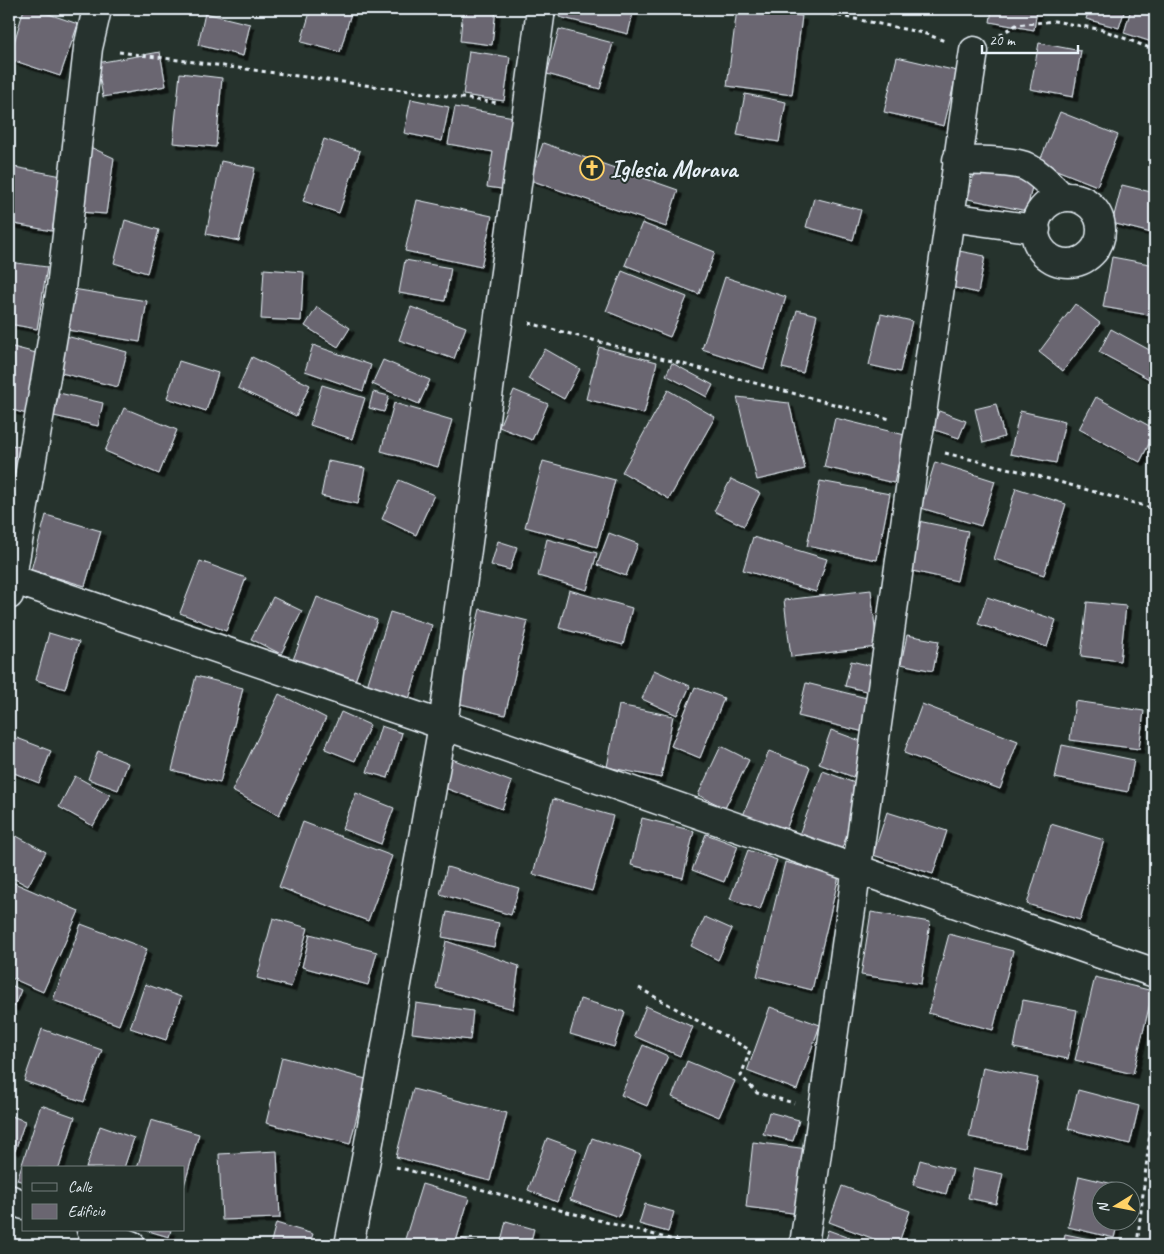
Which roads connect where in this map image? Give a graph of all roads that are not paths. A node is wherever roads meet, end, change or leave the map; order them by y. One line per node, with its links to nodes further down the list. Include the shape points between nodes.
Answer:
1 (97, 9): 8 (street, via 88,48 61,288)
2 (541, 9): 9 (street)
3 (974, 51): 4 (street)
4 (957, 160): 5 (street, via 1025,166 1041,176); 6 (street)
5 (1062, 198): 7 (street, via 1048,204 1039,215); 7 (street, via 1076,198 1090,205 1099,216 1102,231 1098,245 1088,257 1075,263 1060,263 1047,256 1038,244)
6 (950, 217): 7 (street); 10 (street)
7 (1036, 229)
8 (10, 584): 9 (street)
9 (443, 725): 10 (street); 16 (street)
10 (857, 870): 11 (street); 17 (street)
11 (1155, 973)
12 (9, 1199): 13 (street)
13 (22, 1204)
14 (96, 1232): 15 (street)
15 (131, 1245)
16 (349, 1245)
17 (804, 1245)

